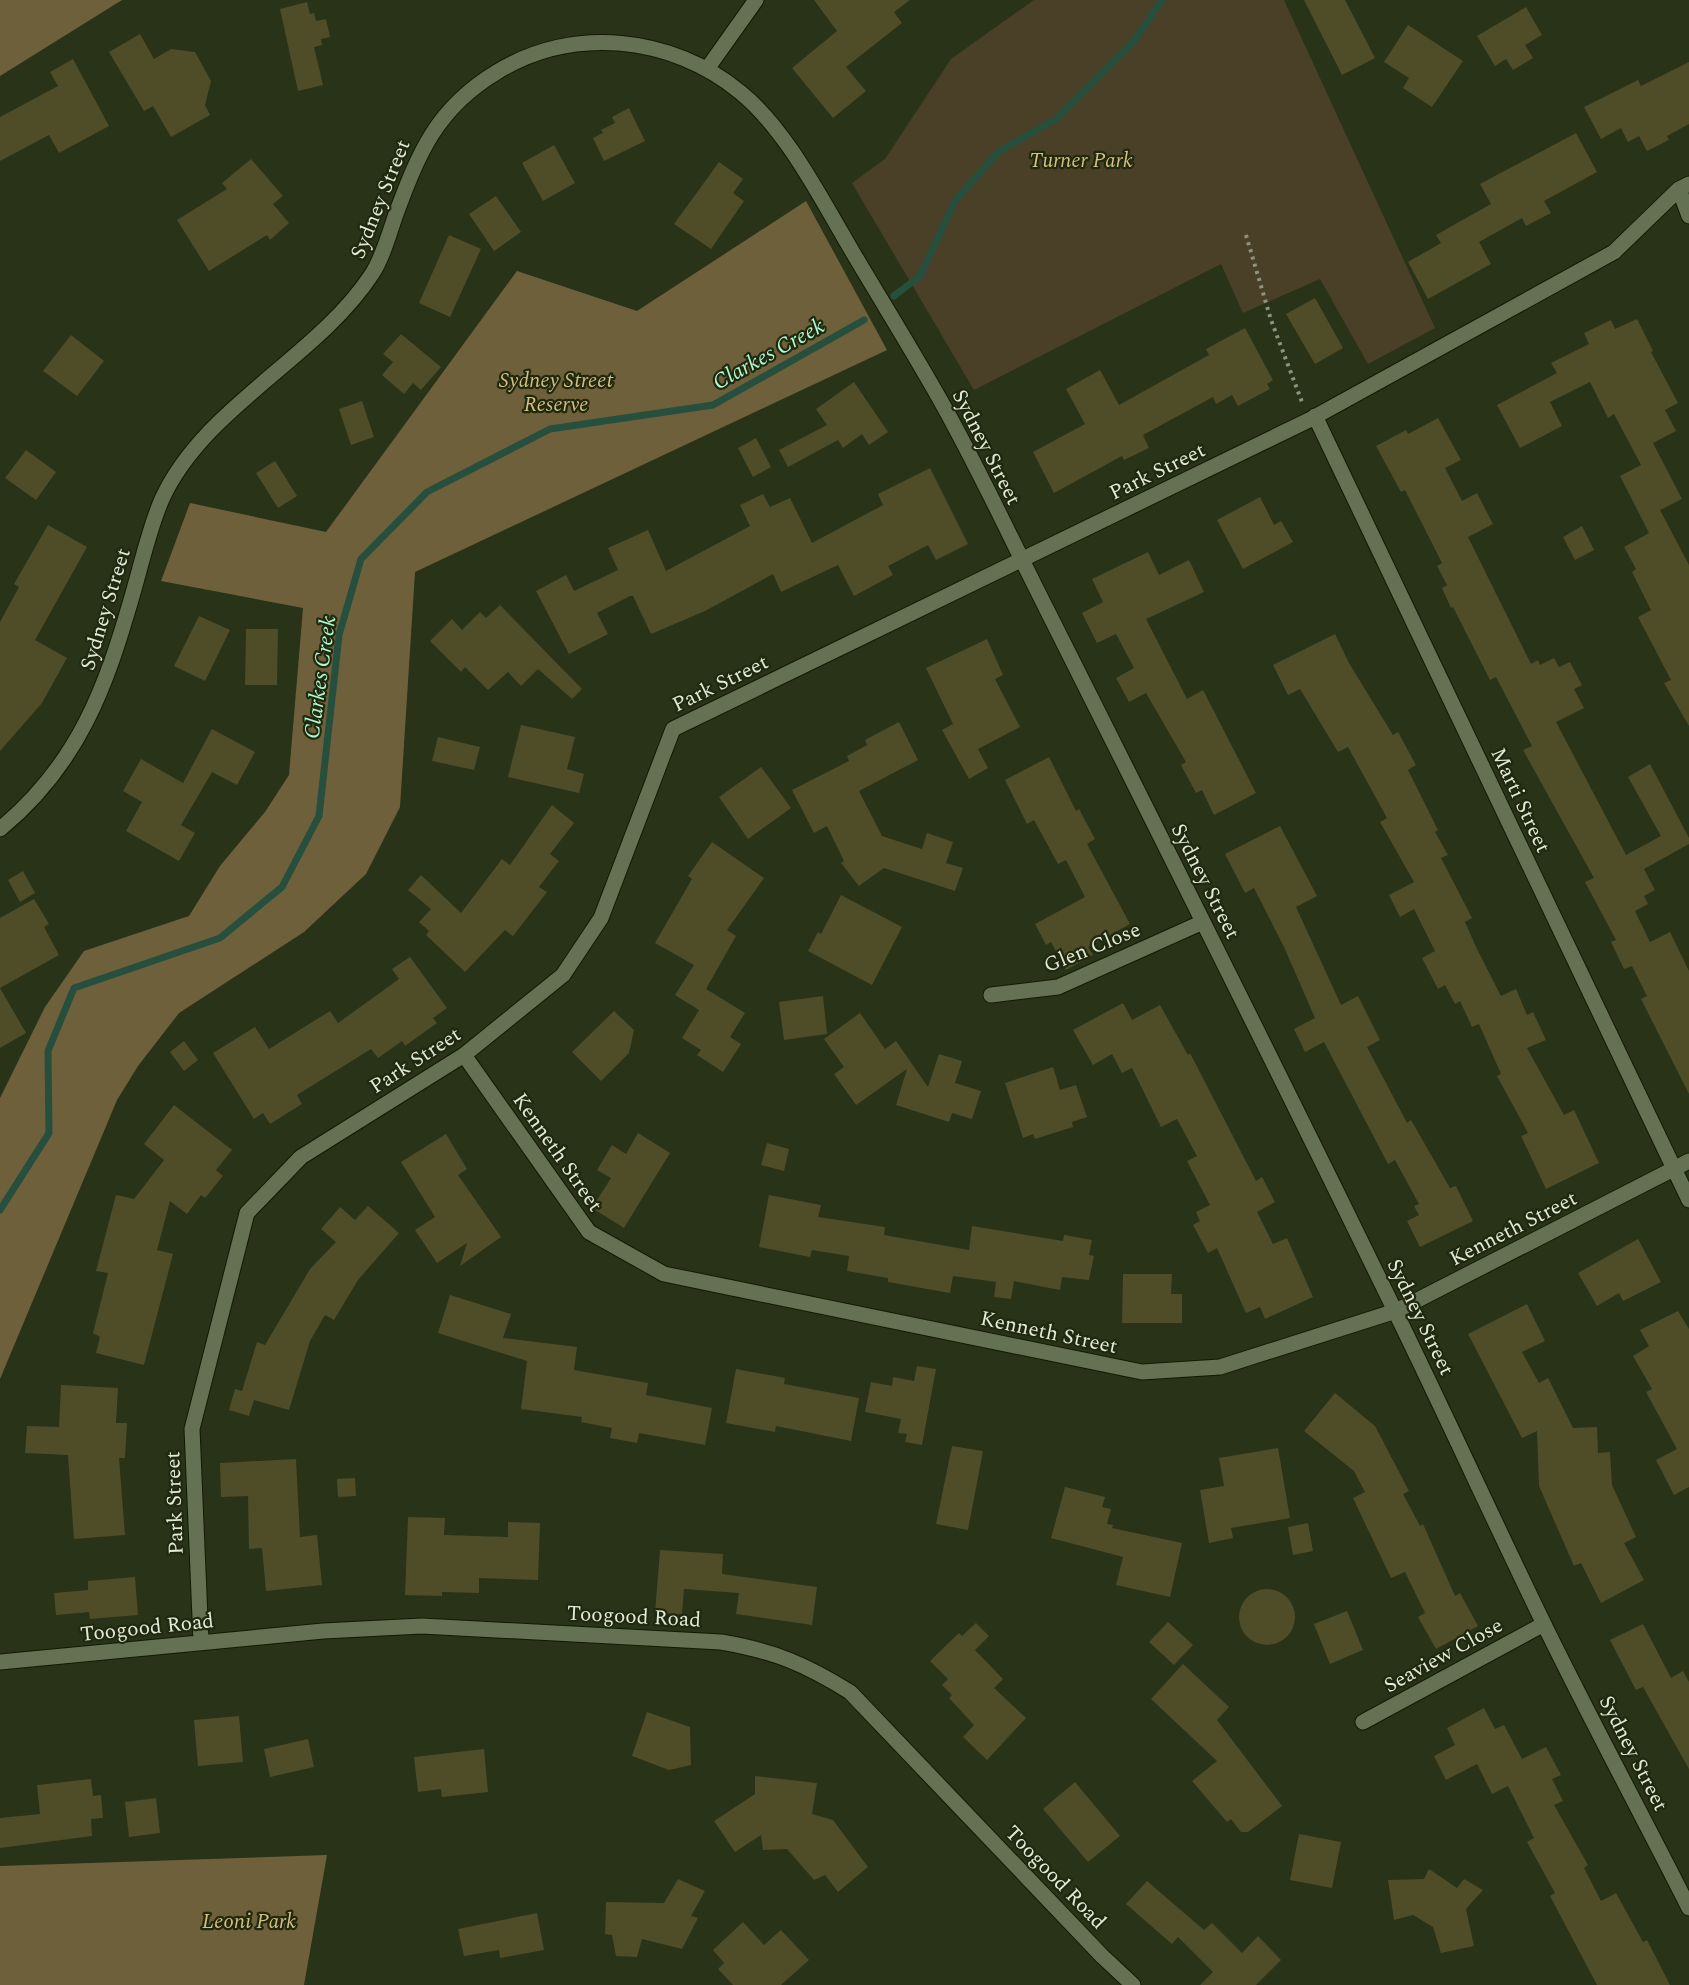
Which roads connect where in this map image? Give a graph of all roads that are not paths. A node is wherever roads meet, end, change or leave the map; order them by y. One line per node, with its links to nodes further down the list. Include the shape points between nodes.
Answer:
1 (756, 0): 2 (street)
2 (707, 69): 6 (street, Sydney Street, via 745,95 776,131 814,187 944,406); 7 (street, Sydney Street, via 645,44 604,41 551,49 502,68 465,94 431,133 417,158 374,272 330,323 206,436 181,465 154,521 112,666 90,718 59,767 21,812)
3 (1684, 187): 4 (street); 5 (street, Park Street, via 1614,252)
4 (1689, 216)
5 (1312, 418): 6 (street, Park Street); 12 (street, Marti Street)
6 (1022, 560): 8 (street, Sydney Street); 10 (street, Park Street, via 673,729 601,918 563,975)
7 (0, 829)
8 (1203, 922): 9 (street, Glen Close, via 1058,987); 14 (street, Sydney Street)
9 (992, 995)
10 (464, 1055): 14 (street, Kenneth Street, via 589,1232 664,1274 1142,1372 1220,1366); 16 (street, Park Street, via 301,1157 247,1213 192,1429)
11 (1689, 1161): 12 (street, Kenneth Street)
12 (1673, 1169): 13 (street, Marti Street); 14 (street, Kenneth Street)
13 (1689, 1200)
14 (1395, 1311): 15 (street, Sydney Street)
15 (1544, 1624): 18 (street, Seaview Close); 19 (street, Sydney Street)
16 (201, 1642): 17 (street, Toogood Road); 20 (street, Toogood Road, via 422,1626 721,1642 760,1648 790,1659 850,1692)
17 (0, 1662)
18 (1363, 1722)
19 (1689, 1908)
20 (1133, 1985)

